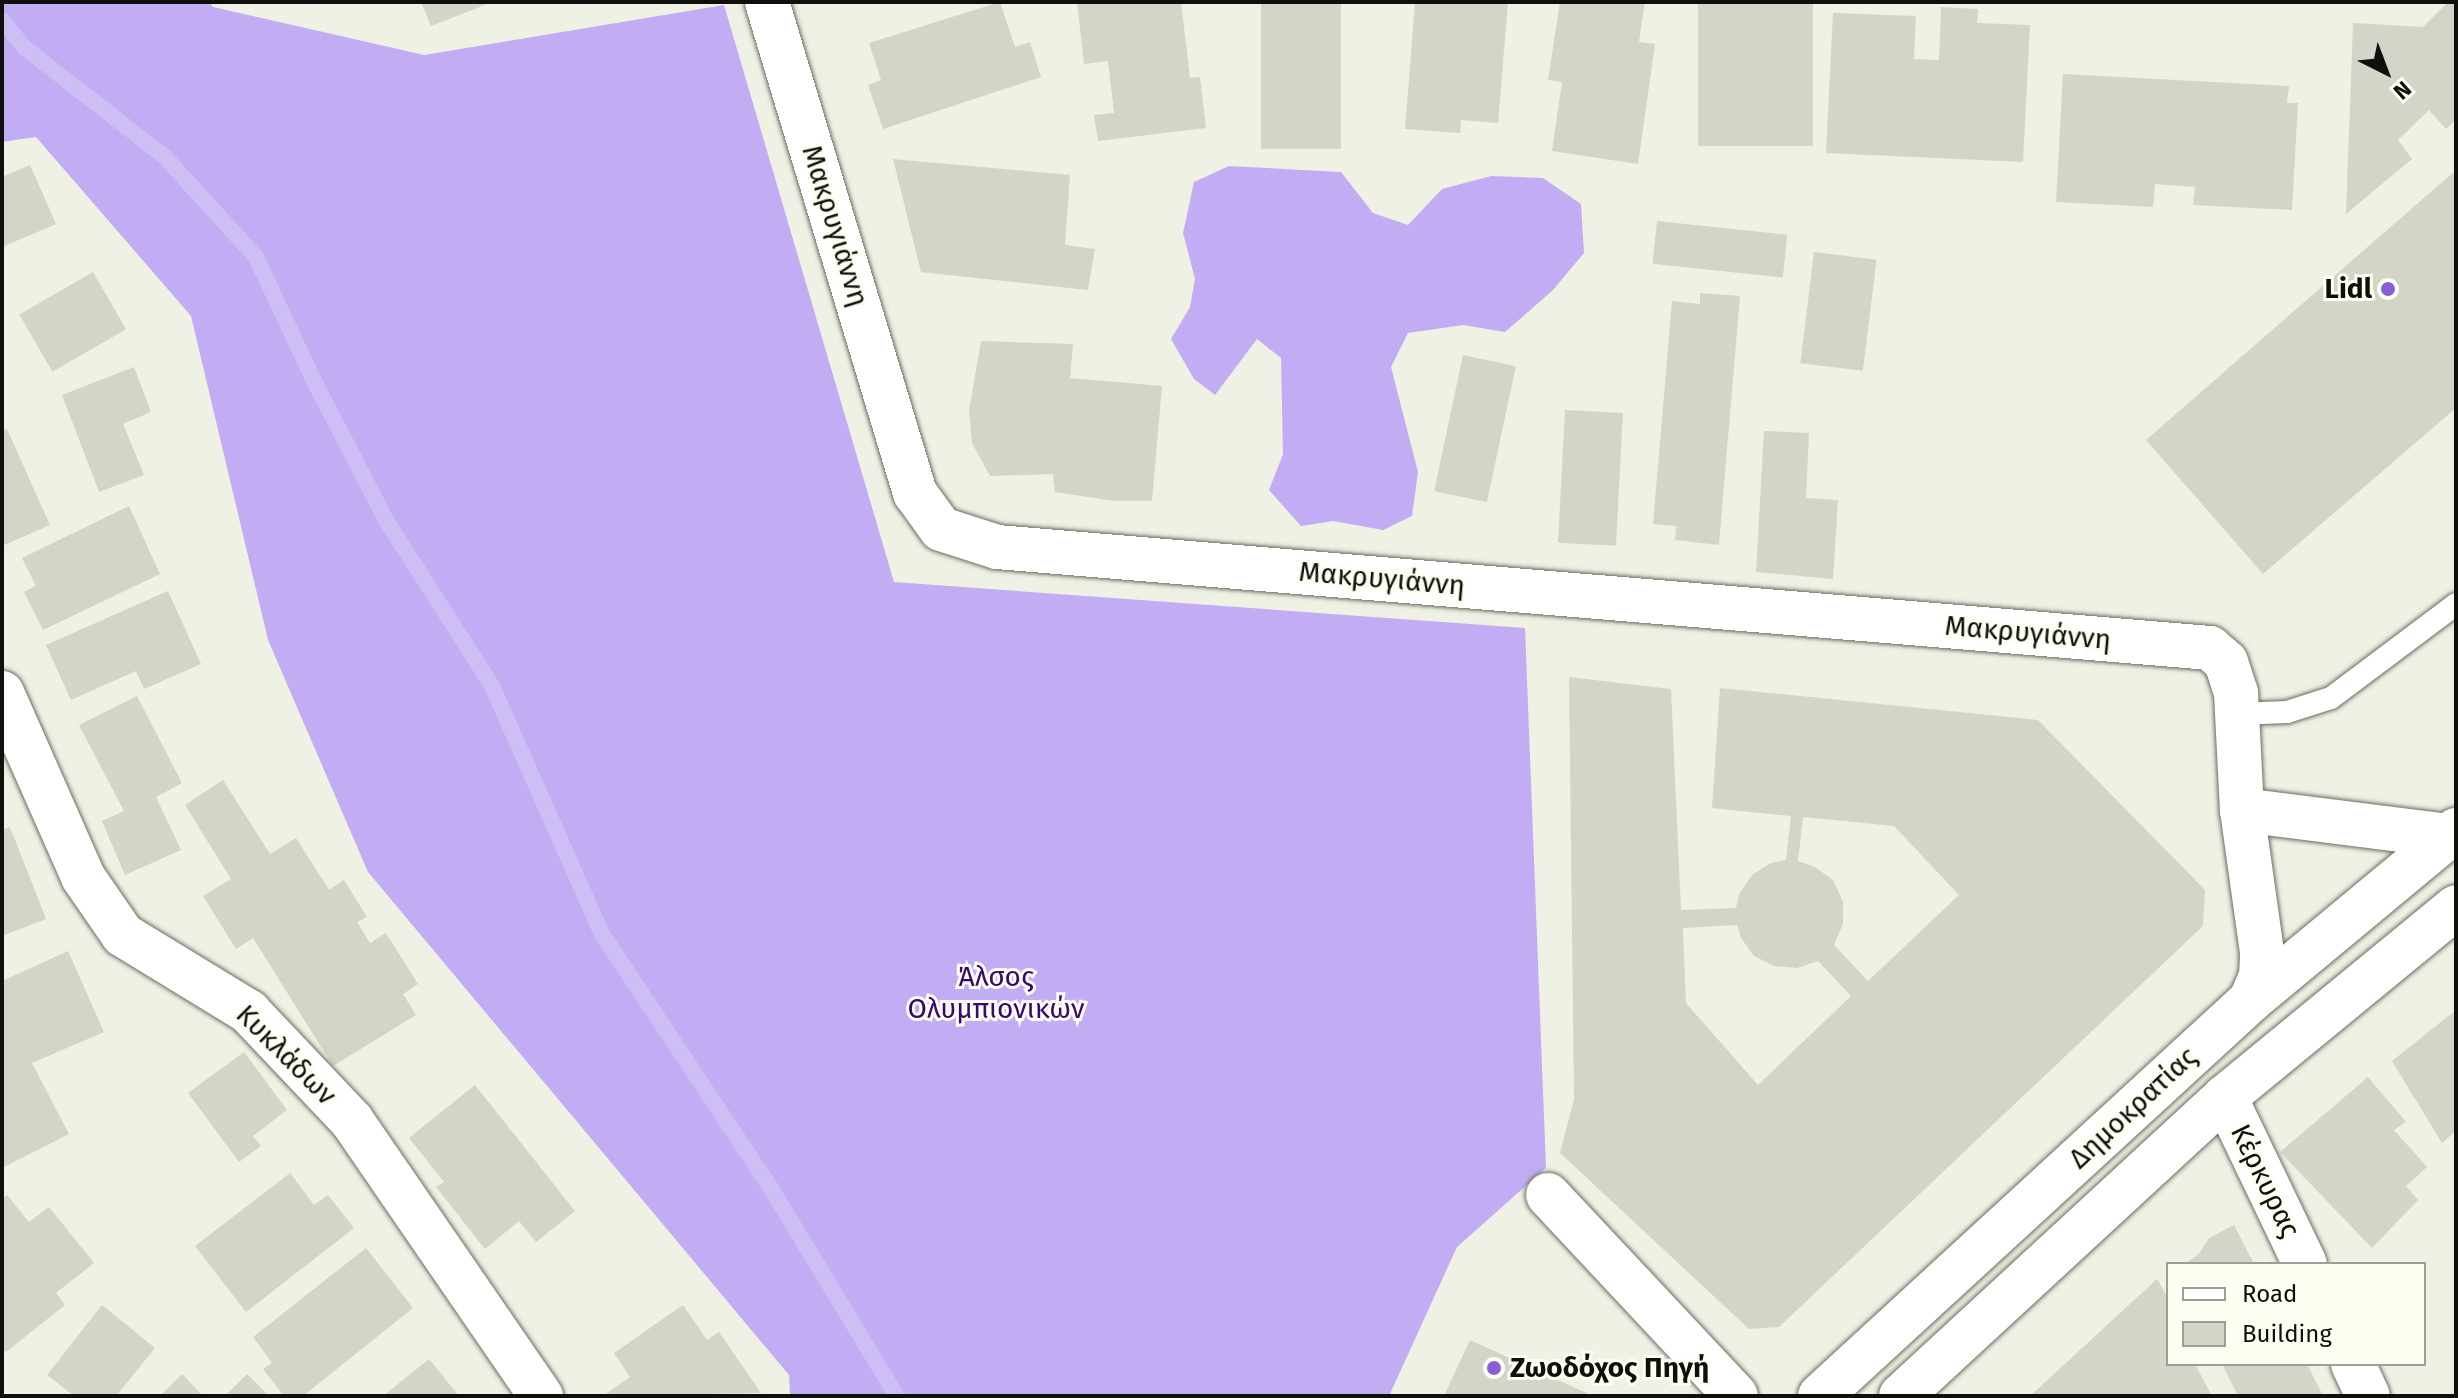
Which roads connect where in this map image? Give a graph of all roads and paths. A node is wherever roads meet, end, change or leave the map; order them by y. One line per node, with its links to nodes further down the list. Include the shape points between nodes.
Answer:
1 (767, 2): 4 (street, Μακρυγιάννη, via 915,493 941,529 997,547 2210,648 2226,662)
2 (2456, 604): 4 (lane, via 2331,698 2287,712)
3 (2, 693): 13 (street, Κυκλάδων, via 83,877 123,935 249,1012 352,1121)
4 (2238, 714): 5 (street, Μακρυγιάννη)
5 (2242, 810): 6 (street); 8 (street, Μακρυγιάννη, via 2262,953 2261,976)
6 (2452, 833): 8 (street, Δημοκρατίας)
7 (2456, 907): 9 (street, Δημοκρατίας)
8 (2251, 1000): 15 (street, Δημοκρατίας)
9 (2225, 1097): 11 (street, Κέρκυρας); 16 (street, Δημοκρατίας)
10 (1548, 1195): 14 (street)
11 (2304, 1262)
12 (2354, 1366): 17 (street)
13 (541, 1396)
14 (1736, 1396)
15 (1820, 1396)
16 (1901, 1396)
17 (2368, 1396)

